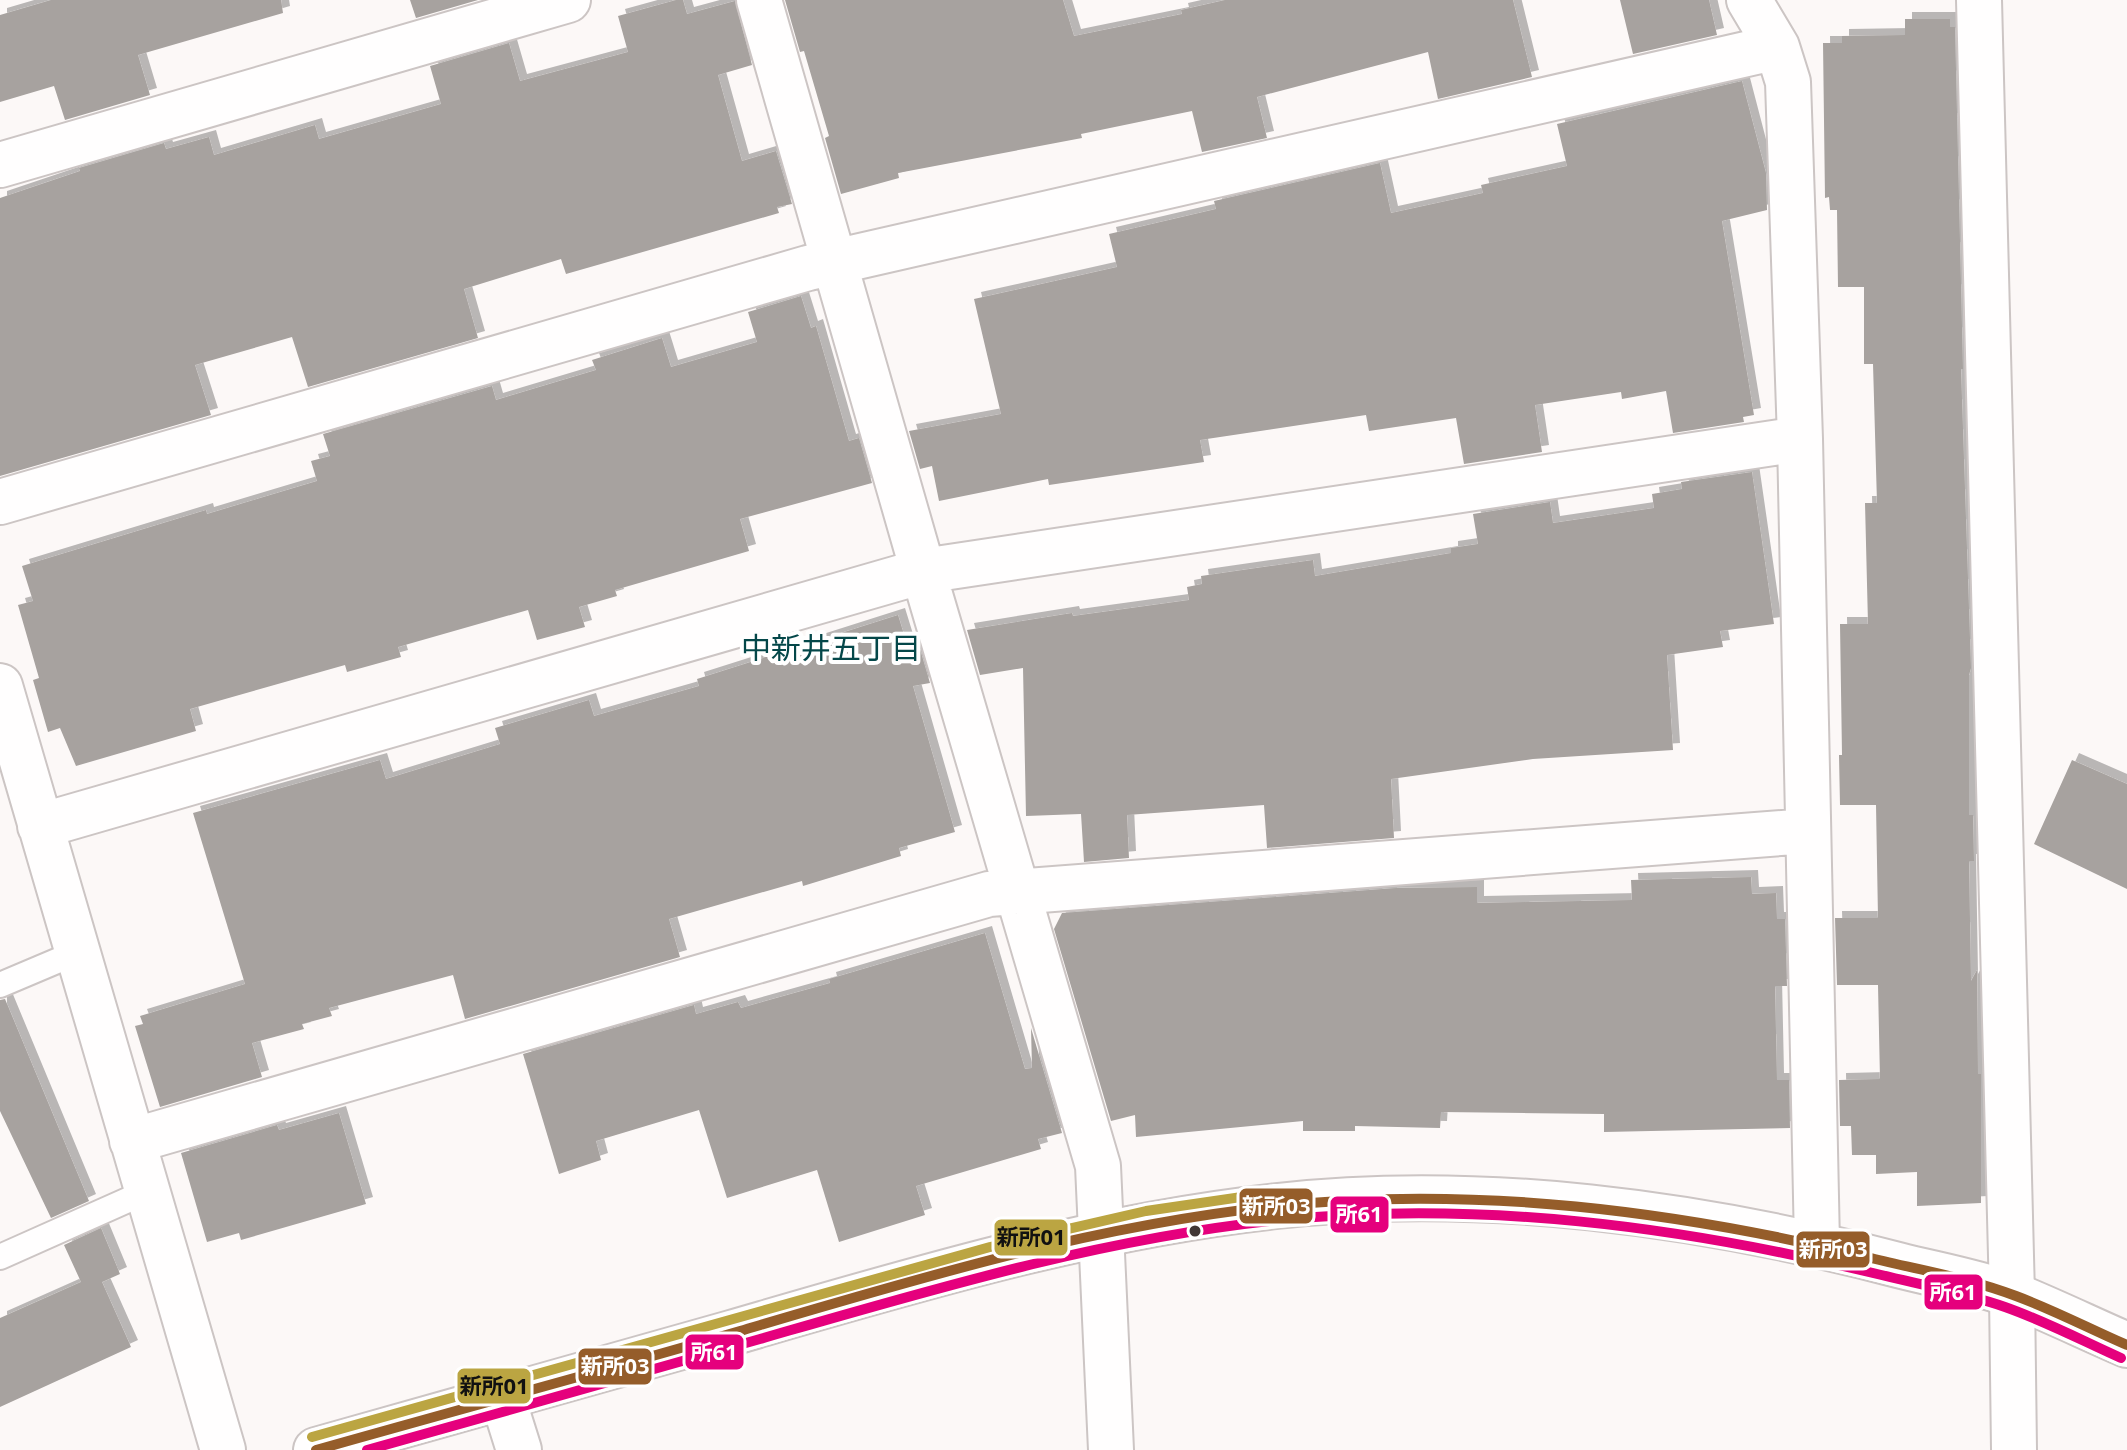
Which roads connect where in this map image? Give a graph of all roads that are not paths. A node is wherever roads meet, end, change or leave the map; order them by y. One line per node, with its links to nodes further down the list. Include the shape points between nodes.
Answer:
1 (568, 0): 6 (street)
2 (759, 0): 7 (street)
3 (1749, 0): 5 (street)
4 (1979, 0): 22 (street)
5 (1777, 47): 7 (street); 8 (street, via 1788,82)
6 (0, 165)
7 (836, 263): 9 (street); 10 (street)
8 (1800, 439): 10 (street); 13 (street)
9 (0, 502)
10 (923, 571): 12 (street); 14 (street)
11 (3, 706): 12 (street)
12 (40, 826): 15 (street)
13 (1807, 831): 14 (street); 20 (street)
14 (1018, 890): 17 (street, via 989,894); 19 (street, via 1098,1166)
15 (78, 952): 16 (lane); 17 (street)
16 (0, 985)
17 (132, 1141): 18 (street)
18 (148, 1191): 21 (lane); 25 (street)
19 (1101, 1235): 20 (street, via 1277,1206 1466,1200 1643,1213); 24 (street, via 912,1281); 28 (street)
20 (1817, 1244): 22 (street)
21 (0, 1257)
22 (2012, 1295): 23 (street); 29 (street)
23 (2127, 1345)
24 (503, 1399): 26 (street); 27 (street)
25 (223, 1450)
26 (316, 1450)
27 (519, 1450)
28 (1111, 1450)
29 (2014, 1450)

